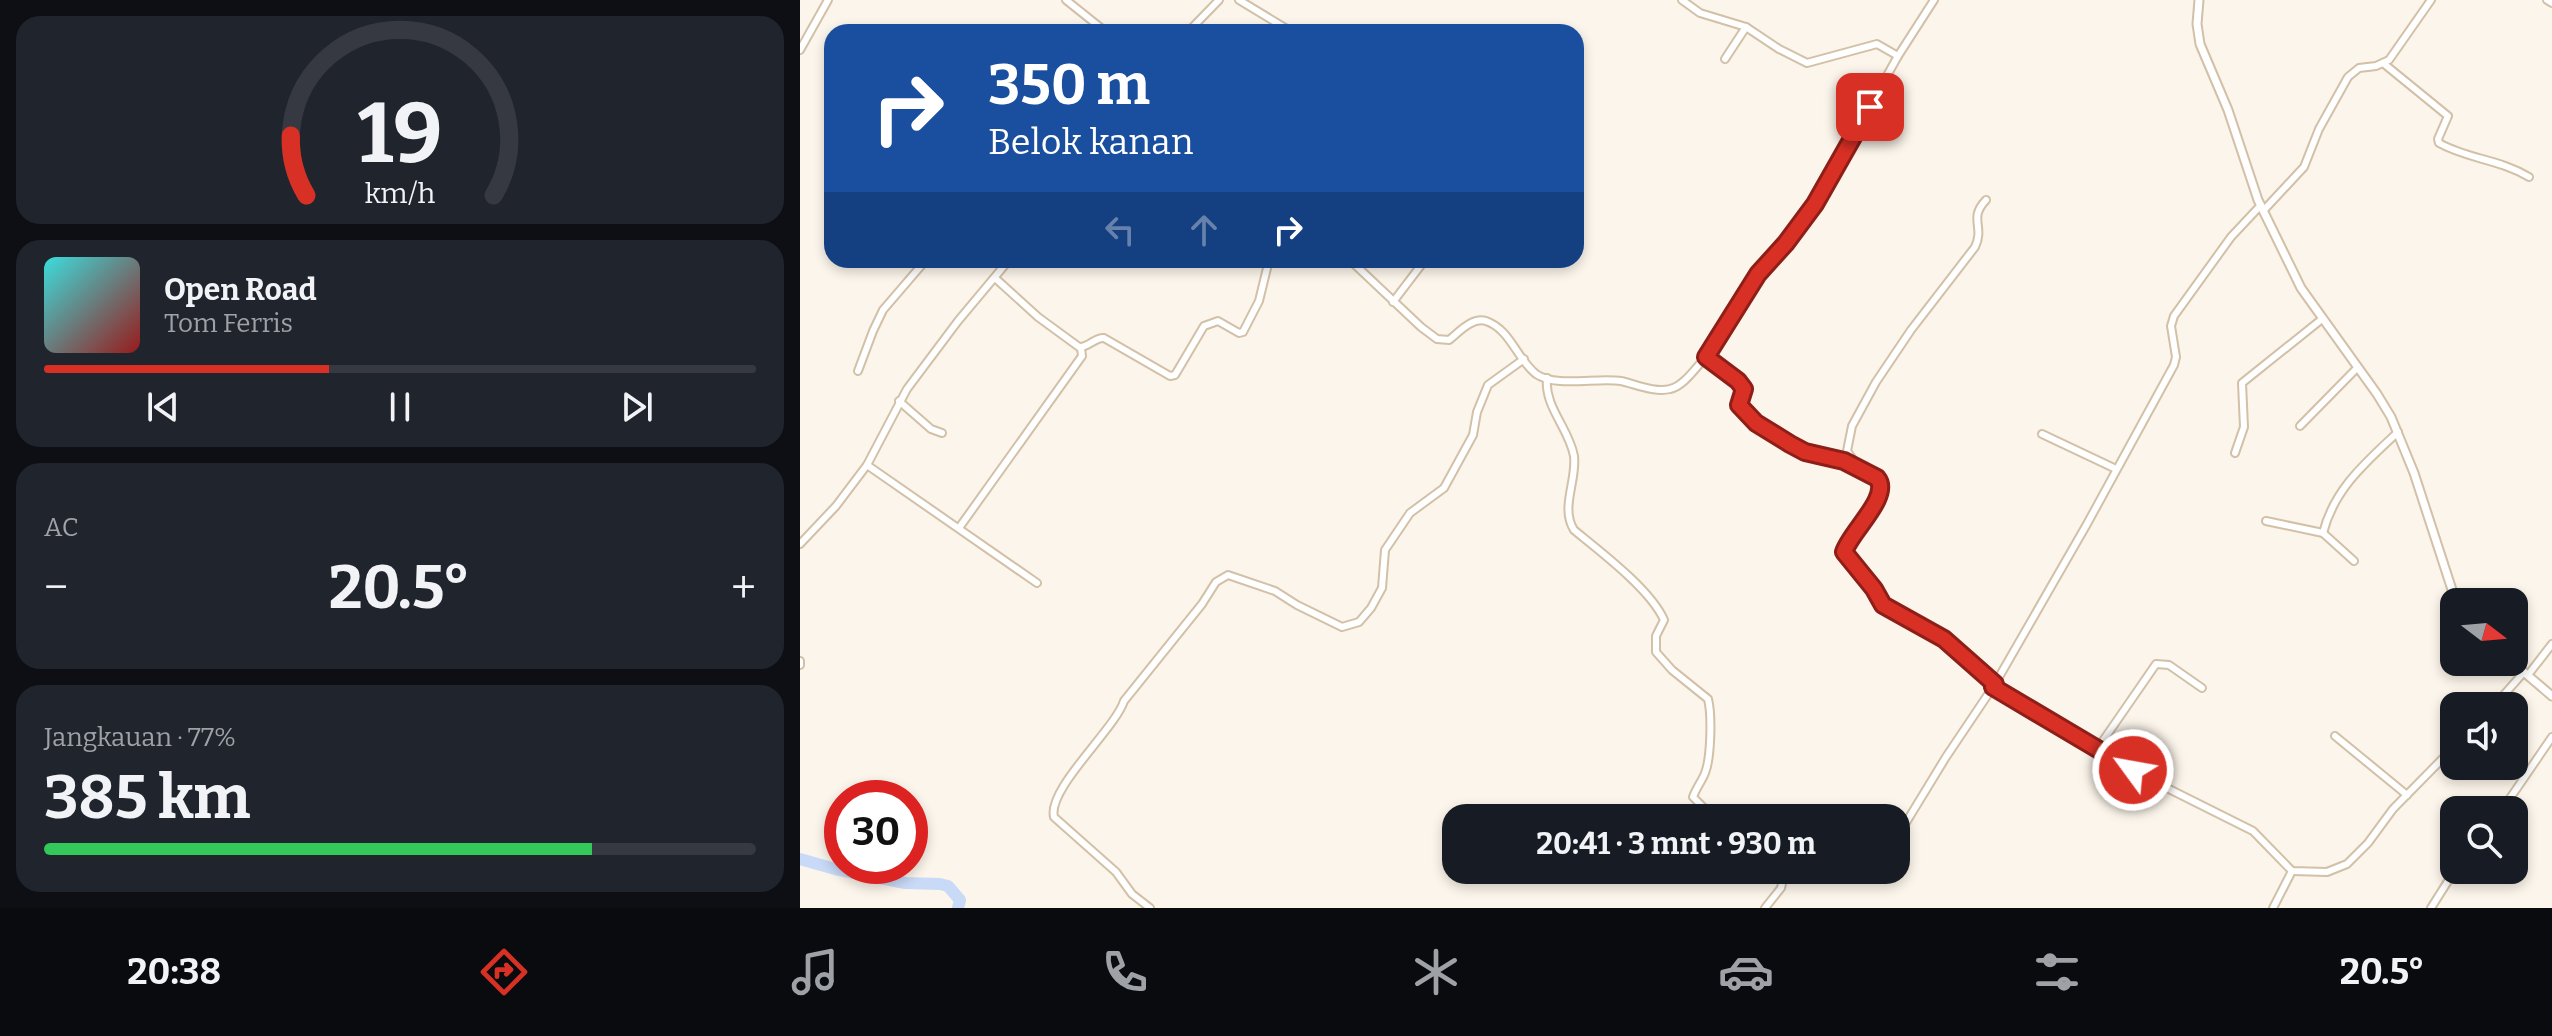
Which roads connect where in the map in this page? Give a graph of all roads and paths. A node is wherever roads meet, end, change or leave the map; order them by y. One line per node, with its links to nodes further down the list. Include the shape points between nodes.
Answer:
1 (828, 0): 13 (street)
2 (1066, 0): 9 (street)
3 (1219, 0): 10 (street)
4 (1239, 0): 11 (street)
5 (1682, 0): 12 (street, via 1700,13)
6 (1934, 0): 14 (street)
7 (2199, 0): 19 (street, via 2200,44)
8 (2431, 0): 16 (street)
9 (1096, 24)
10 (1196, 24)
11 (1279, 24)
12 (1746, 27): 14 (street, via 1807,63 1877,44); 15 (street)
13 (800, 50)
14 (1898, 56): 29 (street, via 1815,204 1758,274)
15 (1725, 59)
16 (2383, 63): 17 (street, via 2448,116 2439,143); 19 (street, via 2359,68 2348,77 2304,167)
17 (2529, 177)
18 (1986, 200): 42 (street, via 1976,216 1980,237 1975,247 1911,330 1852,426 1847,451)
19 (2262, 208): 27 (street, via 2289,267); 41 (street, via 2231,237 2174,316 2174,365)
20 (919, 268): 32 (street, via 883,310)
21 (1002, 268): 25 (street)
22 (1267, 268): 28 (street, via 1259,301 1243,332 1218,321 1204,326 1175,375 1104,338)
23 (1358, 268): 26 (street)
24 (1419, 268): 26 (street)
25 (995, 278): 28 (street); 34 (street)
26 (1393, 302): 30 (street, via 1437,339 1449,340 1473,321 1487,321)
27 (2322, 319): 31 (street); 39 (street, via 2242,383 2244,427)
28 (1081, 348): 44 (street, via 1082,356)
29 (1706, 357): 33 (street, via 1683,381 1665,390 1618,381); 42 (street, via 1738,381 1744,389 1739,405 1756,423 1805,452)
30 (1524, 359): 33 (street); 69 (street, via 1488,385 1473,435 1444,488 1410,513 1385,550 1382,588 1359,622 1342,627 1275,591 1228,575 1216,582 1077,767 1054,806 1054,817)
31 (2357, 368): 35 (street); 36 (street)
32 (858, 371)
33 (1547, 378): 64 (street, via 1547,395 1574,457 1570,523 1653,603 1664,620 1656,652 1708,699 1712,724 1707,766 1693,797)
34 (899, 401): 37 (street); 40 (street)
35 (2300, 426)
36 (2398, 432): 45 (street, via 2350,477); 49 (street)
37 (942, 433)
38 (2042, 434): 41 (street)
39 (2235, 453)
40 (867, 465): 44 (street); 46 (street)
41 (2116, 469): 54 (street)
42 (1863, 470): 54 (street, via 1882,488 1844,548 1845,555 1883,605 1944,639)
43 (2266, 521): 45 (street)
44 (959, 528): 48 (street)
45 (2323, 533): 47 (street)
46 (800, 544)
47 (2354, 561)
48 (1037, 583)
49 (2451, 588)
50 (2552, 644): 51 (street)
51 (2528, 672)
52 (2524, 676): 56 (street)
53 (2528, 676): 57 (street)
54 (1994, 685): 60 (street); 65 (street)
55 (2202, 688): 60 (street, via 2169,665 2156,664)
56 (2508, 692)
57 (2552, 696)
58 (2335, 736): 62 (street)
59 (2552, 737): 63 (street)
60 (2098, 748): 66 (street, via 2253,831)
61 (2440, 761): 62 (street)
62 (2407, 795): 66 (street, via 2341,867)
63 (2512, 796)
64 (1700, 804)
65 (1910, 816)
66 (2292, 871): 71 (street)
67 (1782, 884): 70 (street)
68 (2446, 884): 72 (street)
69 (1150, 908)
70 (1765, 908)
71 (2273, 908)
72 (2431, 908)

